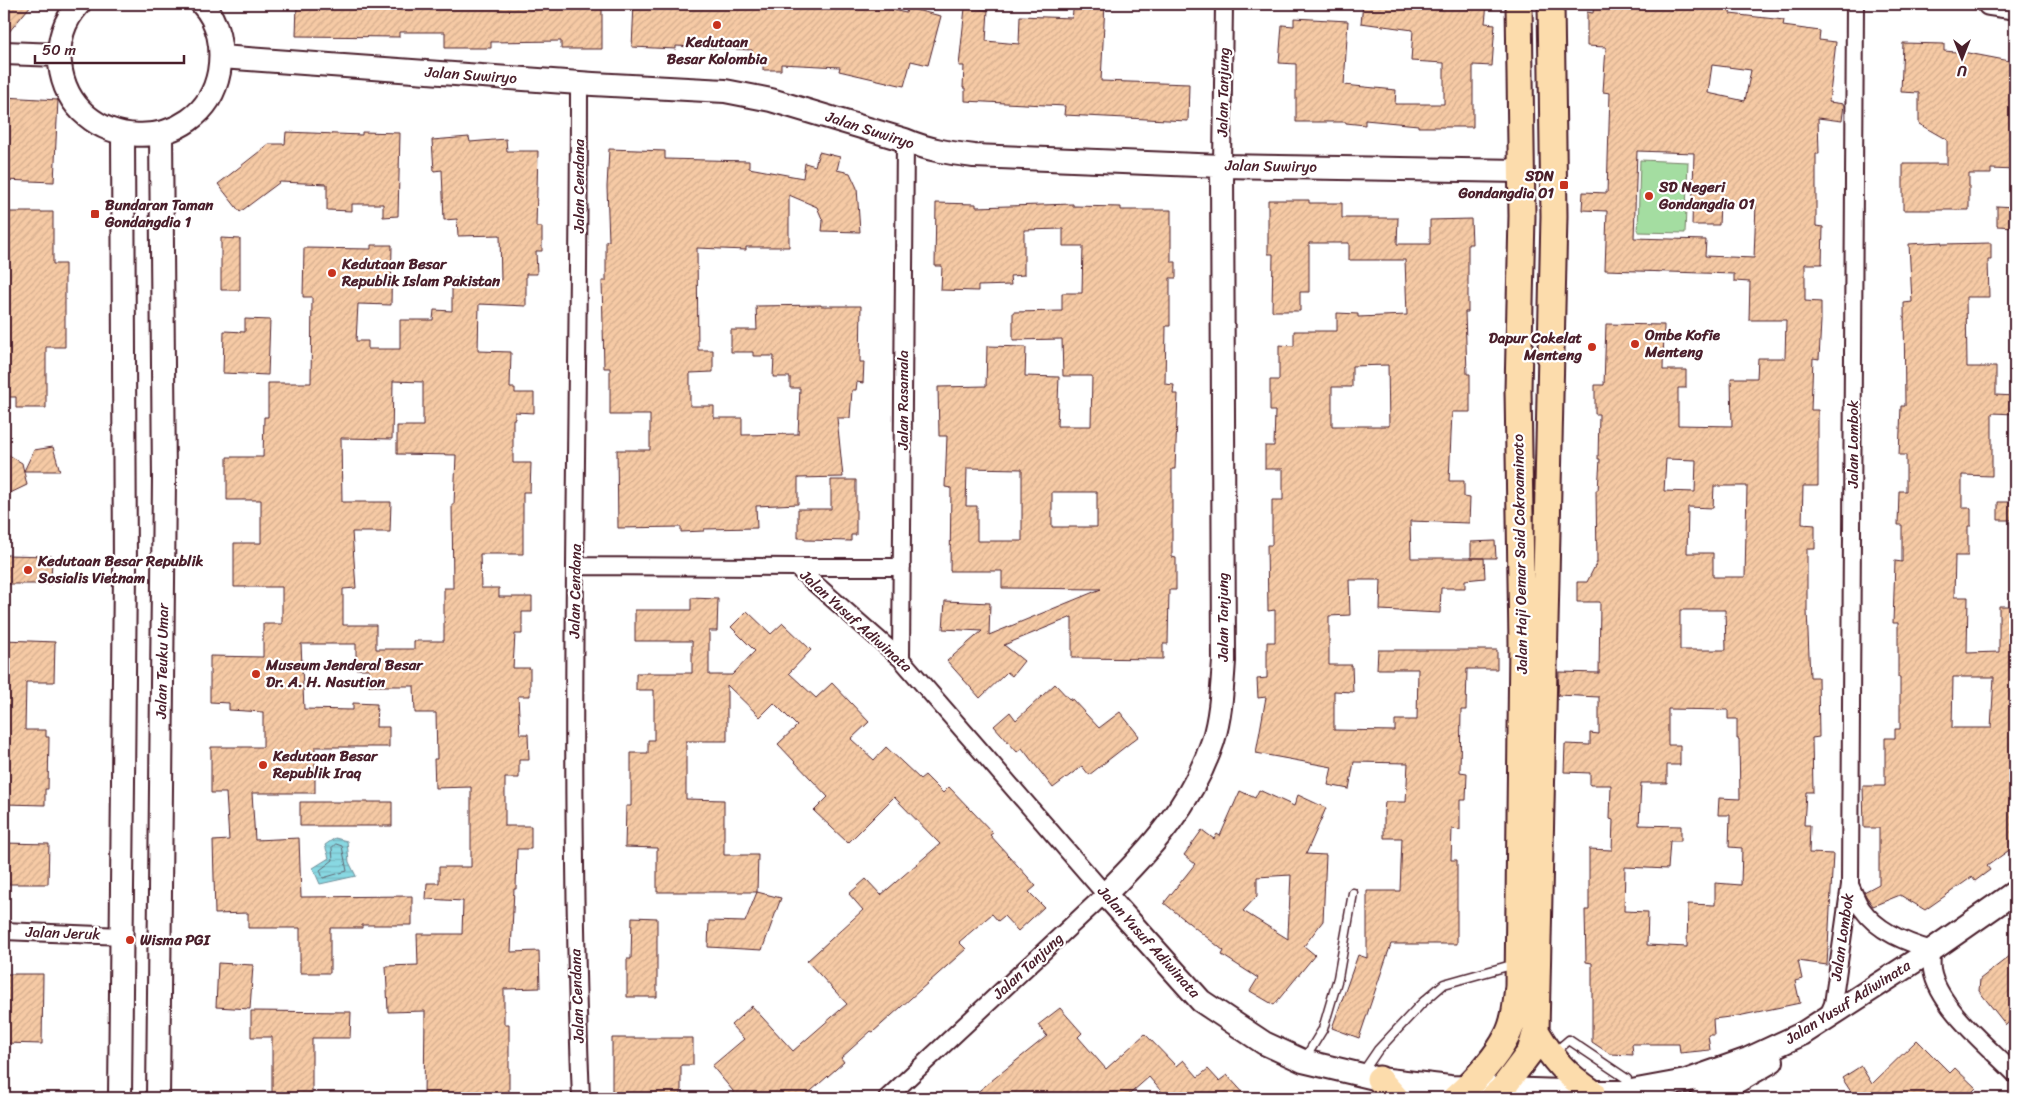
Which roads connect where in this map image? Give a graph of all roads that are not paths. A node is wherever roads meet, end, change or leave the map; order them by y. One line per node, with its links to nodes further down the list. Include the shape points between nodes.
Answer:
1 (79, 4): 10 (street, via 71,12 62,33)
2 (202, 4): 11 (street, via 217,30)
3 (1224, 4): 16 (street, Jalan Tanjung)
4 (1519, 4): 17 (main road, Jalan Haji Oemar Said Cokroaminoto)
5 (1551, 4): 36 (main road, Jalan Haji Oemar Said Cokroaminoto, via 1554,226)
6 (1855, 4): 24 (street, Jalan Lombok)
7 (1989, 4): 8 (street)
8 (2015, 8)
9 (4, 53): 10 (street)
10 (59, 55): 13 (street, via 67,91 77,106 98,124)
11 (221, 57): 12 (street, Jalan Suwiryo); 14 (street, via 217,83 204,106 185,123)
12 (579, 83): 15 (street, Jalan Suwiryo, via 725,91 771,100); 18 (street, Jalan Cendana)
13 (123, 134): 14 (street); 22 (street)
14 (161, 134): 21 (street, Jalan Teuku Umar)
15 (905, 140): 16 (street, Jalan Suwiryo, via 947,153 974,156); 20 (street, Jalan Rasamala)
16 (1222, 166): 17 (street, Jalan Suwiryo); 27 (street, Jalan Tanjung, via 1222,700 1213,741 1192,789 1165,831)
17 (1522, 171): 31 (main road, Jalan Haji Oemar Said Cokroaminoto, via 1518,390 1522,643)
18 (576, 566): 19 (street, Jalan Yusuf Adiwinata); 48 (street, Jalan Cendana, via 575,950)
19 (796, 567): 20 (street, Jalan Yusuf Adiwinata); 23 (street, Jalan Yusuf Adiwinata)
20 (902, 567): 23 (street, Jalan Rasamala)
21 (163, 569): 22 (street); 33 (street, Jalan Teuku Umar)
22 (125, 570): 29 (street)
23 (902, 659): 27 (street, Jalan Yusuf Adiwinata)
24 (1850, 885): 30 (street, Jalan Lombok, via 1862,909 1873,921 1898,938); 34 (street, Jalan Lombok, via 1833,1004)
25 (1353, 892): 37 (lane, via 1338,978 1323,1029)
26 (2015, 892): 30 (street, Jalan Yusuf Adiwinata)
27 (1105, 894): 37 (street, Jalan Yusuf Adiwinata, via 1201,1001 1264,1044); 49 (street, Jalan Tanjung)
28 (4, 931): 29 (street, Jalan Jeruk)
29 (122, 936): 32 (street)
30 (1932, 950): 34 (street, Jalan Yusuf Adiwinata); 38 (street, via 1932,970 1948,1006)
31 (1518, 964): 39 (lane, via 1444,984 1378,1050); 43 (main road, Jalan Haji Oemar Said Cokroaminoto, via 1515,1011 1508,1035 1495,1056)
32 (121, 980): 33 (street); 46 (street)
33 (159, 981): 47 (street, Jalan Teuku Umar)
34 (1827, 1018): 35 (street, Jalan Yusuf Adiwinata)
35 (1802, 1034): 41 (street, Jalan Yusuf Adiwinata, via 1748,1059 1686,1081); 42 (street, via 1788,1050)
36 (1539, 1047): 40 (main road); 41 (lane, via 1569,1040 1627,1079); 44 (main road); 45 (street, Jalan Haji Oemar Said Cokroaminoto)
37 (1303, 1061): 39 (street, Jalan Yusuf Adiwinata)
38 (2015, 1074)
39 (1370, 1077): 43 (street, Jalan Yusuf Adiwinata); 50 (main road)
40 (1592, 1092): 41 (street, Jalan Yusuf Adiwinata); 45 (street, Jalan Yusuf Adiwinata)
41 (1626, 1092)
42 (1729, 1092): 51 (street)
43 (1460, 1093): 44 (street, Jalan Yusuf Adiwinata)
44 (1497, 1094): 45 (street, Jalan Yusuf Adiwinata)
45 (1529, 1094)
46 (120, 1098)
47 (158, 1098)
48 (581, 1098)
49 (886, 1098)
50 (1396, 1098)
51 (1702, 1098)

